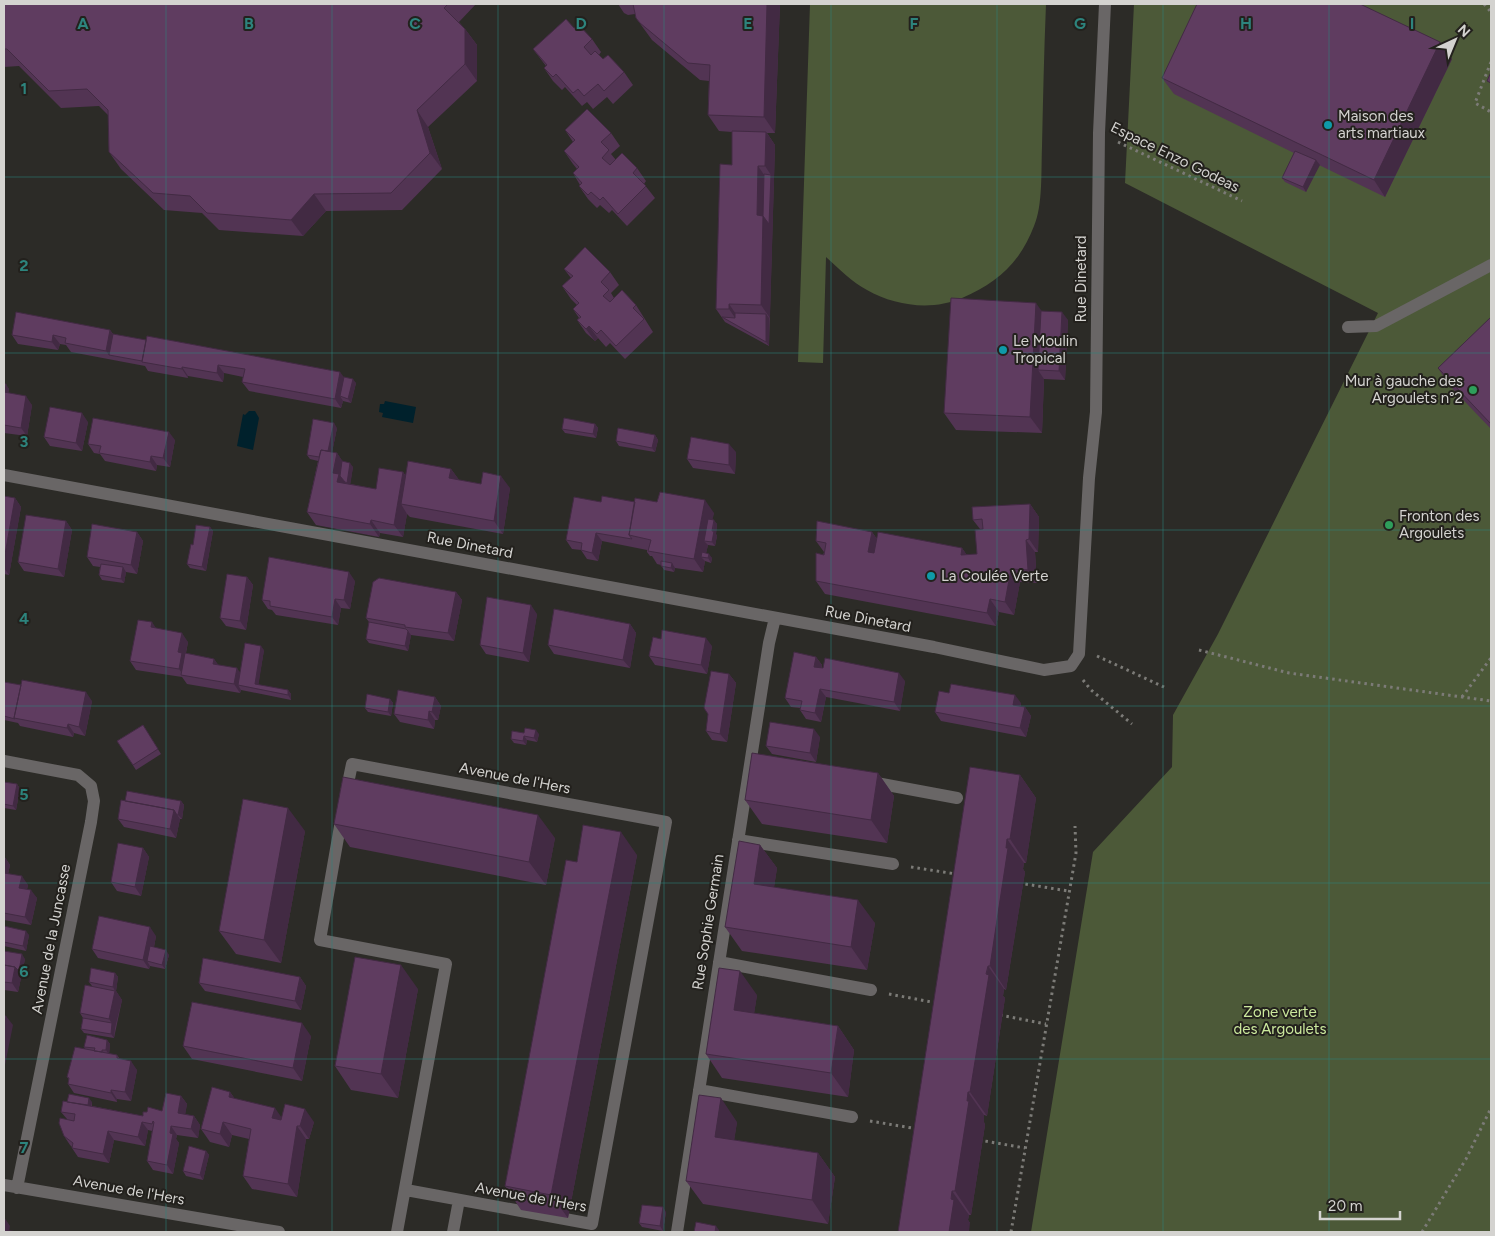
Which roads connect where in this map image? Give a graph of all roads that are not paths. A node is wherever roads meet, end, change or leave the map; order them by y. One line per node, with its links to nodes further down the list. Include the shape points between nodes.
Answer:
1 (1106, 4): 5 (street, Rue Dinetard, via 1099,133 1096,412 1079,654 1071,666 1044,670)
2 (1491, 265): 3 (street, via 1376,326)
3 (1348, 328)
4 (4, 475): 5 (street, Rue Dinetard)
5 (775, 618): 9 (street, Rue Sophie Germain, via 769,643 757,760)
6 (4, 761): 16 (street, Avenue de la Juncasse, via 78,775 91,786 94,801)
7 (861, 780): 8 (street)
8 (957, 798)
9 (738, 840): 10 (street); 11 (street, Rue Sophie Germain)
10 (893, 864)
11 (719, 962): 12 (street); 13 (street, Rue Sophie Germain)
12 (871, 990)
13 (699, 1090): 14 (street); 22 (street, Rue Sophie Germain)
14 (852, 1117)
15 (4, 1185): 16 (street, Avenue de l'Hers)
16 (17, 1188): 19 (street, Avenue de l'Hers)
17 (406, 1190): 18 (street, Avenue de l'Hers); 18 (street, Avenue de l'Hers, via 446,964 320,940 352,764 666,822 592,1224); 20 (street, Avenue de l'Hers)
18 (459, 1200): 21 (street, Avenue de l'Hers)
19 (279, 1232)
20 (398, 1232)
21 (453, 1232)
22 (677, 1232)

